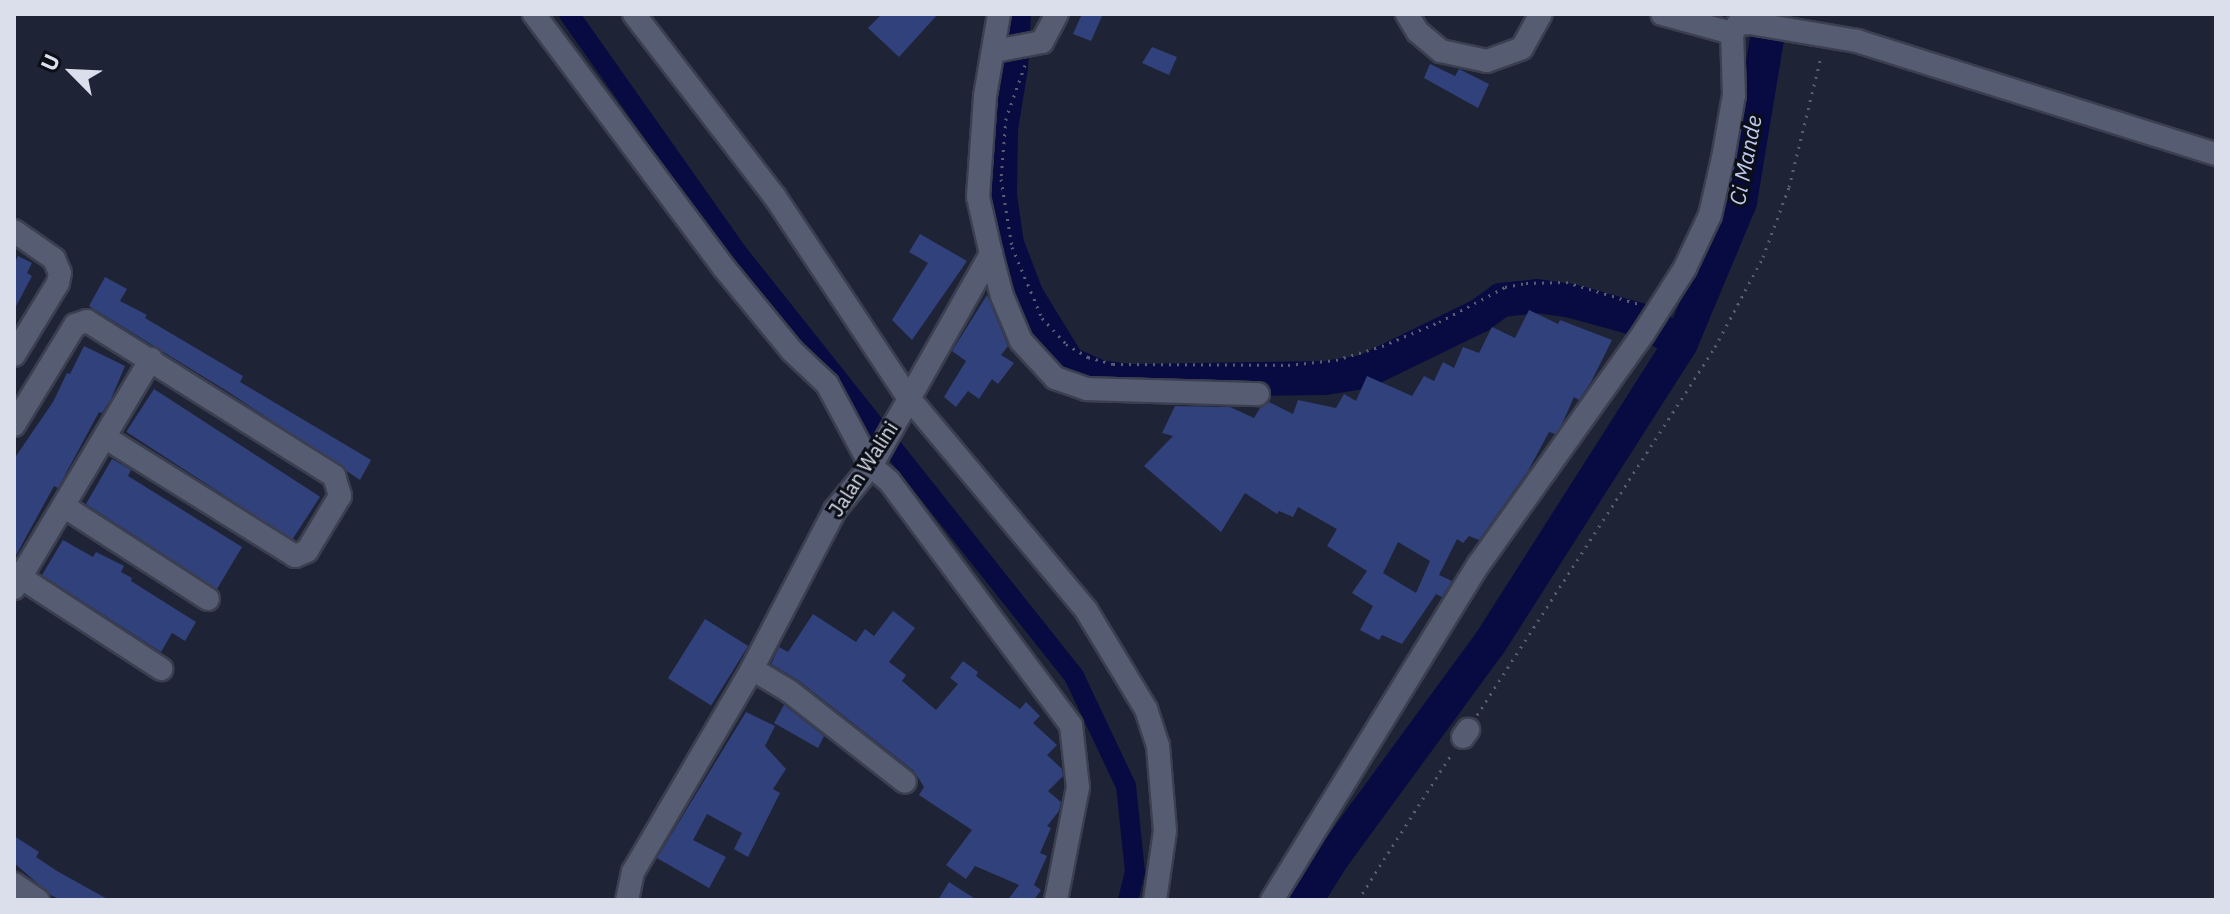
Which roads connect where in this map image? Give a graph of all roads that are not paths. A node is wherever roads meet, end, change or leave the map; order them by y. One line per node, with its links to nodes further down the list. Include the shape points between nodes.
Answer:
1 (534, 14): 19 (street, via 724,268 792,351 827,384)
2 (634, 14): 16 (street, via 775,197)
3 (999, 14): 9 (street)
4 (1057, 14): 9 (street, via 1035,43)
5 (1407, 14): 6 (street, via 1418,32 1441,51 1487,61 1522,48)
6 (1541, 14)
7 (1662, 14): 8 (street)
8 (1741, 28): 10 (street, via 1857,41); 31 (street, via 1734,95 1710,215 1685,268 1479,564)
9 (999, 50): 12 (street, via 985,96 978,197)
10 (2216, 154)
11 (14, 231): 13 (street, via 54,259 60,273)
12 (991, 254): 15 (street, via 1021,341 1055,378 1087,389); 16 (street, Jalan Walini)
13 (14, 355)
14 (151, 359): 17 (street, via 81,321); 18 (street); 18 (street, via 334,476 340,496 307,551 295,556)
15 (1258, 394)
16 (906, 402): 19 (street, Jalan Walini); 30 (street, via 1086,610 1146,709 1158,746 1165,831)
17 (14, 425)
18 (106, 438): 20 (street)
19 (872, 463): 24 (street, Jalan Walini, via 835,510); 29 (street, via 1071,725 1078,787)
20 (65, 507): 21 (street); 22 (street)
21 (16, 579): 23 (street)
22 (208, 599)
23 (161, 669)
24 (752, 669): 25 (street, via 789,691); 28 (street, Jalan Walini, via 633,872)
25 (905, 782)
26 (14, 884): 27 (street)
27 (38, 900)
28 (627, 900)
29 (1056, 900)
30 (1155, 900)
31 (1272, 900)

